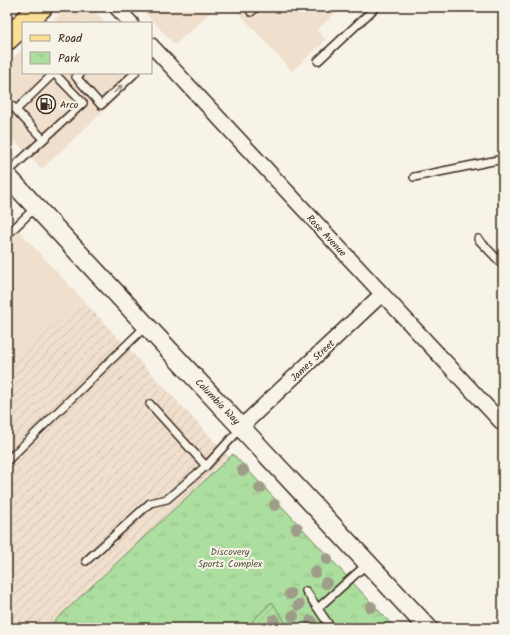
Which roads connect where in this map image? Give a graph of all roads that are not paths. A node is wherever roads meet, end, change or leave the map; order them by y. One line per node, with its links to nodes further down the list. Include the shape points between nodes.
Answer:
1 (41, 7): 4 (main road)
2 (116, 7): 5 (street)
3 (376, 7): 7 (lane)
4 (27, 22)
5 (130, 22)
6 (153, 51): 22 (street, Rose Avenue)
7 (318, 60)
8 (53, 74): 13 (lane)
9 (55, 74): 14 (lane, via 82,103)
10 (134, 74): 11 (lane, one-way to 10, via 101,105)
11 (79, 75)
12 (7, 101): 13 (lane)
13 (16, 110): 14 (lane)
14 (43, 139): 16 (lane)
15 (503, 159): 17 (lane)
16 (8, 177): 18 (street, Columbia Way)
17 (414, 177)
18 (36, 207): 19 (lane); 23 (street, Columbia Way)
19 (7, 234)
20 (478, 239): 21 (lane)
21 (503, 265)
22 (382, 294): 25 (street, Rose Avenue); 26 (street, James Street)
23 (146, 326): 26 (street, Columbia Way); 27 (lane)
24 (150, 404): 28 (lane)
25 (503, 424)
26 (242, 426): 28 (lane); 30 (street, Columbia Way)
27 (7, 461)
28 (206, 466): 29 (lane, via 167,499 150,502)
29 (86, 561)
30 (369, 563): 32 (lane); 34 (street, Columbia Way)
31 (306, 591): 32 (lane)
32 (318, 608): 33 (lane)
33 (329, 625)
34 (428, 628)

